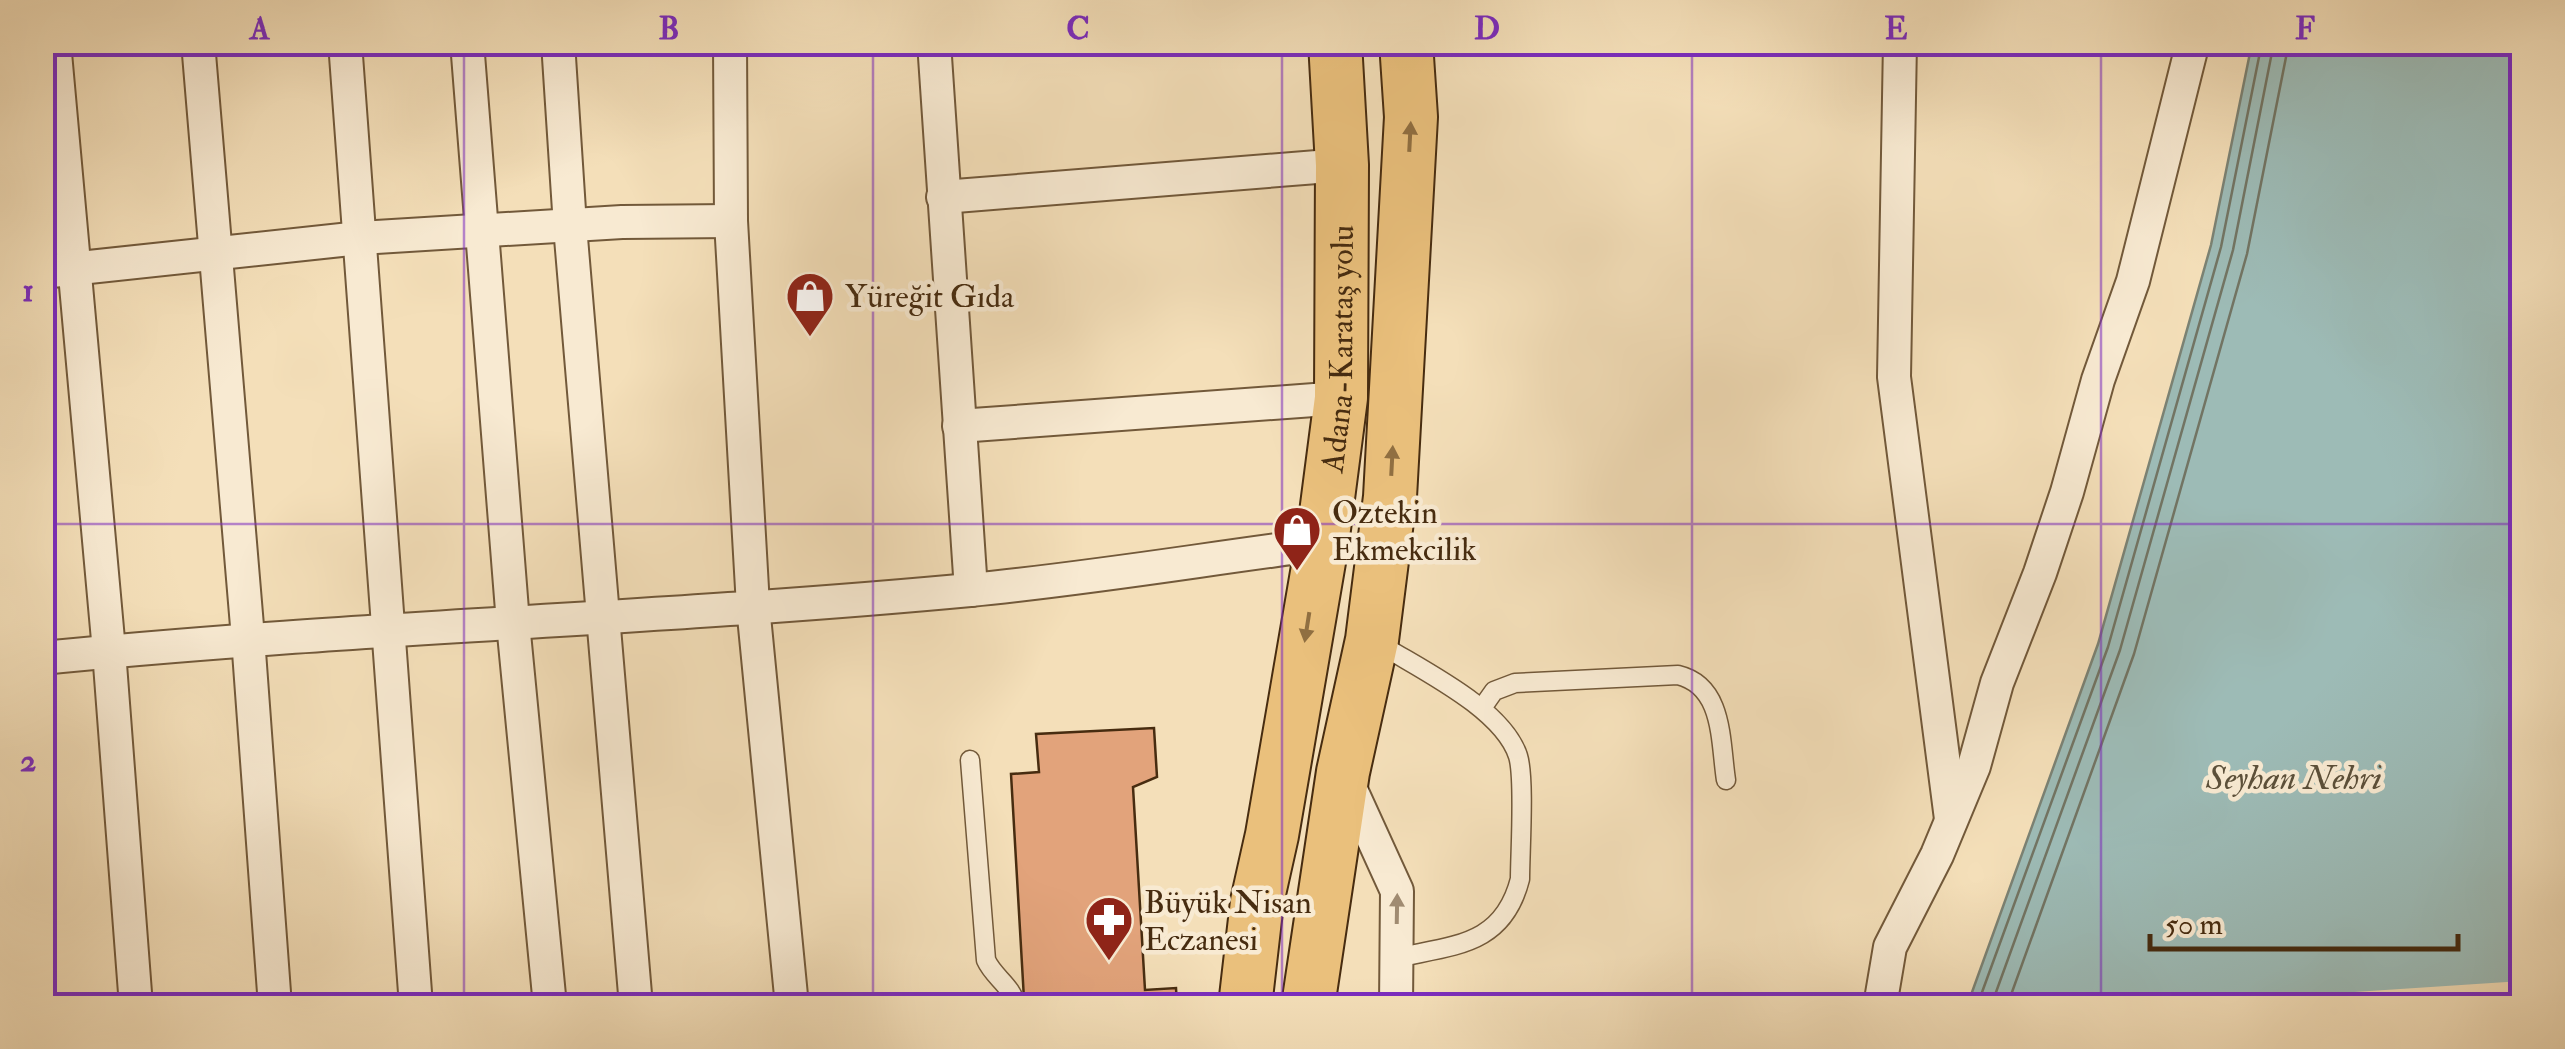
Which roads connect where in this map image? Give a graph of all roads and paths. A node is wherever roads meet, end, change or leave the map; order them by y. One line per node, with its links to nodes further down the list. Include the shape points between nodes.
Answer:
1 (54, 42): 19 (street)
2 (198, 42): 18 (street)
3 (345, 42): 17 (street)
4 (467, 42): 16 (street)
5 (558, 42): 15 (street)
6 (730, 42): 14 (street)
7 (934, 42): 13 (street)
8 (1335, 42): 12 (main road, Adana-Karataş yolu)
9 (1406, 42): 29 (main road, Adana-Karataş yolu, one-way to 9, via 1390,497 1411,117)
10 (1900, 42): 36 (street, via 1894,377)
11 (2193, 42): 36 (street, via 2133,281 2040,573)
12 (1342, 165): 13 (street); 20 (main road, Adana-Karataş yolu)
13 (943, 197): 21 (street)
14 (731, 221): 15 (street); 24 (street)
15 (570, 226): 16 (street); 25 (street)
16 (482, 232): 17 (street); 26 (street)
17 (360, 238): 18 (street); 27 (street)
18 (214, 254): 19 (street); 28 (street)
19 (59, 271): 30 (street)
20 (1342, 398): 21 (street); 22 (main road, Adana-Karataş yolu)
21 (958, 426): 23 (street)
22 (1322, 544): 23 (street); 45 (main road, Adana-Karataş yolu, one-way to 45, via 1257,902)
23 (972, 590): 24 (street)
24 (753, 606): 25 (street); 43 (street)
25 (603, 617): 26 (street); 42 (street)
26 (513, 623): 27 (street); 41 (street)
27 (389, 629): 28 (street); 40 (street)
28 (248, 638): 30 (street); 39 (street)
29 (1372, 640): 32 (lane); 34 (main road, Adana-Karataş yolu)
30 (110, 651): 31 (street); 38 (street)
31 (42, 658)
32 (1482, 708): 35 (lane, via 1494,691 1515,683 1689,678 1714,705); 37 (lane, via 1518,758 1515,899 1476,940)
33 (970, 760): 44 (lane, via 986,960)
34 (1343, 772): 37 (street, one-way to 34, via 1397,890); 46 (main road, Adana-Karataş yolu)
35 (1726, 780)
36 (1951, 820): 48 (street, via 1890,946)
37 (1396, 958): 47 (street)
38 (136, 1006)
39 (275, 1006)
40 (416, 1006)
41 (550, 1006)
42 (636, 1006)
43 (792, 1006)
44 (1016, 1006)
45 (1245, 1006)
46 (1308, 1006)
47 (1396, 1006)
48 (1880, 1006)

